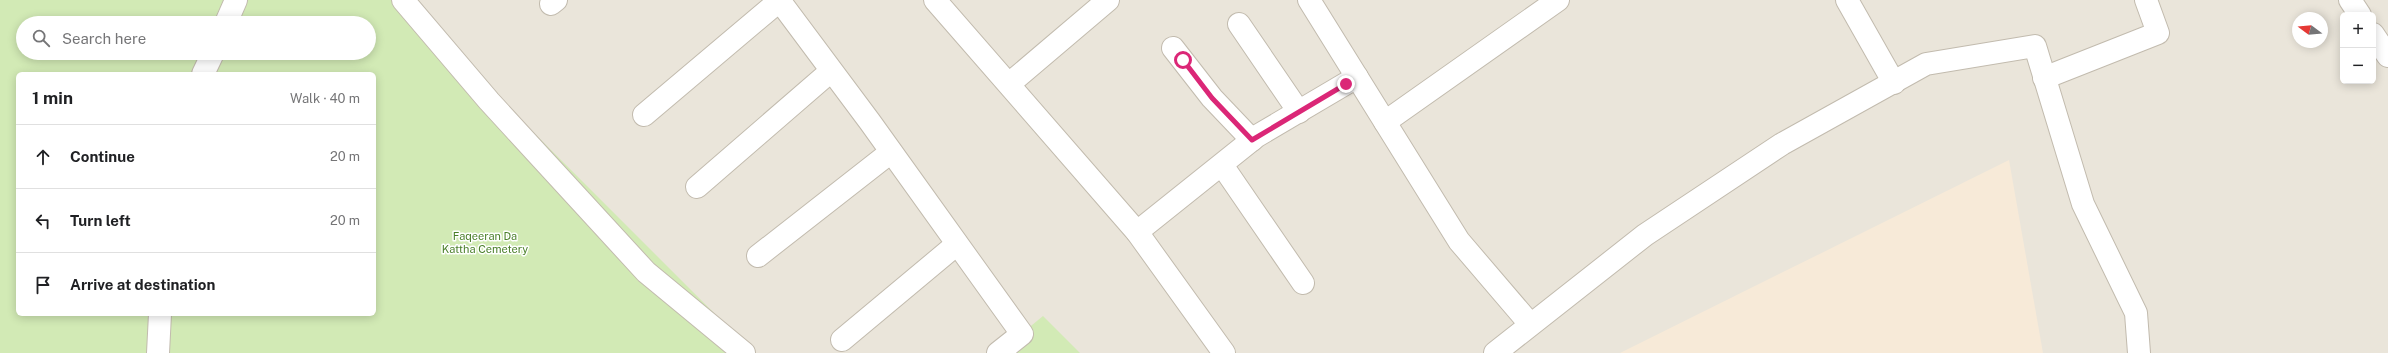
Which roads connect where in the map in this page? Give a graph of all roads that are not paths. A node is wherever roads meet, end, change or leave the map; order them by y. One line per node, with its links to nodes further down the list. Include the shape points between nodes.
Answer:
1 (236, 0): 12 (street)
2 (403, 0): 39 (street, via 489,101 646,272)
3 (779, 0): 18 (street); 25 (street)
4 (935, 0): 23 (street)
5 (1108, 0): 23 (street)
6 (1309, 0): 20 (street)
7 (1558, 0): 26 (street)
8 (1847, 0): 22 (street)
9 (2146, 0): 21 (street, via 2158,33)
10 (2350, 0): 11 (street)
11 (2358, 12)
12 (229, 16)
13 (1239, 24): 24 (street)
14 (2376, 38): 16 (street)
15 (1173, 48): 27 (street, via 1212,98)
16 (2388, 56)
17 (210, 60): 19 (street)
18 (831, 70): 28 (street); 30 (street)
19 (204, 72)
20 (1358, 78): 24 (street); 26 (street)
21 (2044, 78): 22 (street, via 2034,46 1926,64); 43 (street, via 2083,204 2136,313)
22 (1894, 83): 36 (street, via 1782,144 1645,235)
23 (1009, 84): 31 (street)
24 (1299, 112): 27 (street)
25 (644, 115)
26 (1385, 122): 36 (street, via 1459,242)
27 (1252, 140): 29 (street)
28 (891, 152): 32 (street); 33 (street)
29 (1222, 165): 31 (street); 34 (street)
30 (697, 187)
31 (1137, 232): 41 (street)
32 (957, 244): 37 (street); 40 (street, via 1022,334)
33 (758, 256)
34 (1303, 283)
35 (160, 316): 38 (street)
36 (1530, 324): 42 (street)
37 (842, 340)
38 (158, 353)
39 (744, 353)
40 (998, 353)
41 (1224, 353)
42 (1495, 353)
43 (2139, 353)

